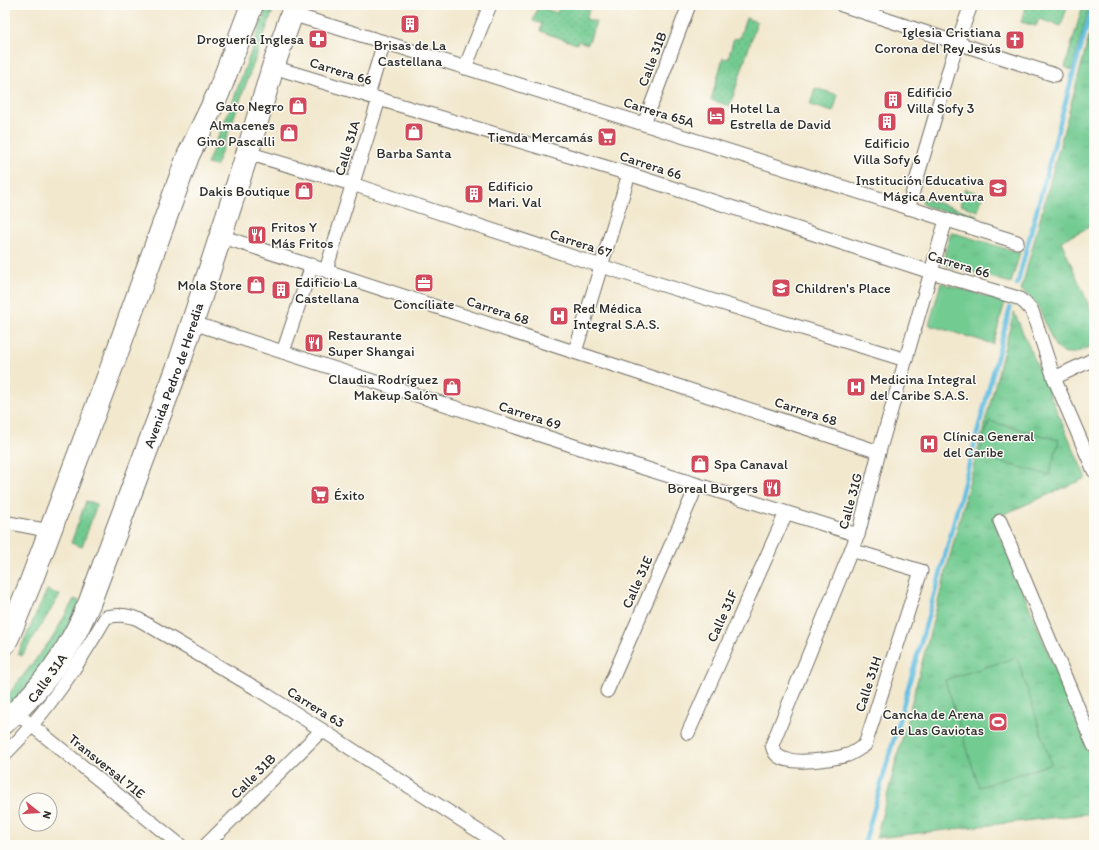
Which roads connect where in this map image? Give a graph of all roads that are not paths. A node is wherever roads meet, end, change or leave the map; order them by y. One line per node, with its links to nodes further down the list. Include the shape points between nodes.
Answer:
1 (252, 5): 37 (highway, via 218,94 188,156)
2 (490, 5): 10 (street)
3 (689, 5): 13 (street, Calle 31B)
4 (842, 5): 8 (street)
5 (971, 5): 8 (street)
6 (293, 10): 7 (street, Carrera 65A); 9 (highway, Avenida Pedro de Heredia)
7 (384, 42): 10 (street, Carrera 65A); 12 (street, Calle 31A)
8 (957, 43): 11 (street); 17 (street)
9 (273, 67): 12 (street, Carrera 66); 14 (highway, Avenida Pedro de Heredia)
10 (465, 68): 13 (street, Carrera 65A)
11 (1055, 75)
12 (373, 98): 15 (street, Carrera 66); 16 (street, Calle 31A)
13 (644, 124): 17 (street, Carrera 65A)
14 (247, 153): 16 (street, Carrera 67); 19 (highway, Avenida Pedro de Heredia)
15 (629, 174): 22 (street); 24 (street, Carrera 66)
16 (352, 184): 22 (street, Carrera 67); 23 (street, Calle 31A)
17 (908, 208): 18 (street, Carrera 65A)
18 (946, 220): 20 (street, Carrera 65A); 24 (street, Calle 31G)
19 (220, 236): 21 (street, Carrera 68); 25 (highway, Avenida Pedro de Heredia)
20 (1017, 242)
21 (312, 265): 23 (street, Carrera 68); 26 (street)
22 (601, 266): 27 (street); 29 (street, Carrera 67)
23 (326, 270): 27 (street, Carrera 68)
24 (931, 272): 29 (street, Calle 31G); 30 (street, Carrera 66, via 1018,298 1025,303 1032,310)
25 (193, 323): 26 (street, Carrera 69); 43 (highway, Avenida Pedro de Heredia, via 89,604 75,634)
26 (284, 352): 33 (street, Carrera 69)
27 (575, 352): 31 (street, Carrera 68)
28 (1094, 359): 30 (street)
29 (906, 360): 31 (street, Calle 31G)
30 (1054, 378): 32 (street)
31 (880, 452): 38 (street, Calle 31G)
32 (1094, 471)
33 (696, 485): 34 (street, Carrera 69); 42 (street, Calle 31E)
34 (786, 513): 38 (street, Carrera 69); 45 (street, Calle 31F)
35 (1000, 521): 46 (street)
36 (5, 522): 37 (street)
37 (49, 534): 41 (highway)
38 (858, 535): 39 (street, Calle 31G)
39 (852, 550): 48 (street, Calle 31G, via 772,745 778,757); 48 (street, Calle 31H, via 921,571 865,745 850,754)
40 (106, 616): 43 (street, Calle 31A, via 88,648 51,701); 44 (street, Carrera 63, via 128,615 138,619)
41 (5, 643)
42 (607, 691)
43 (17, 720): 47 (street, Calle 31A); 49 (street, Transversal 71E)
44 (322, 730): 50 (street, Calle 31B); 51 (street, Carrera 63)
45 (688, 733)
46 (1094, 746)
47 (5, 754)
48 (804, 761)
49 (180, 845)
50 (206, 845)
51 (500, 845)

